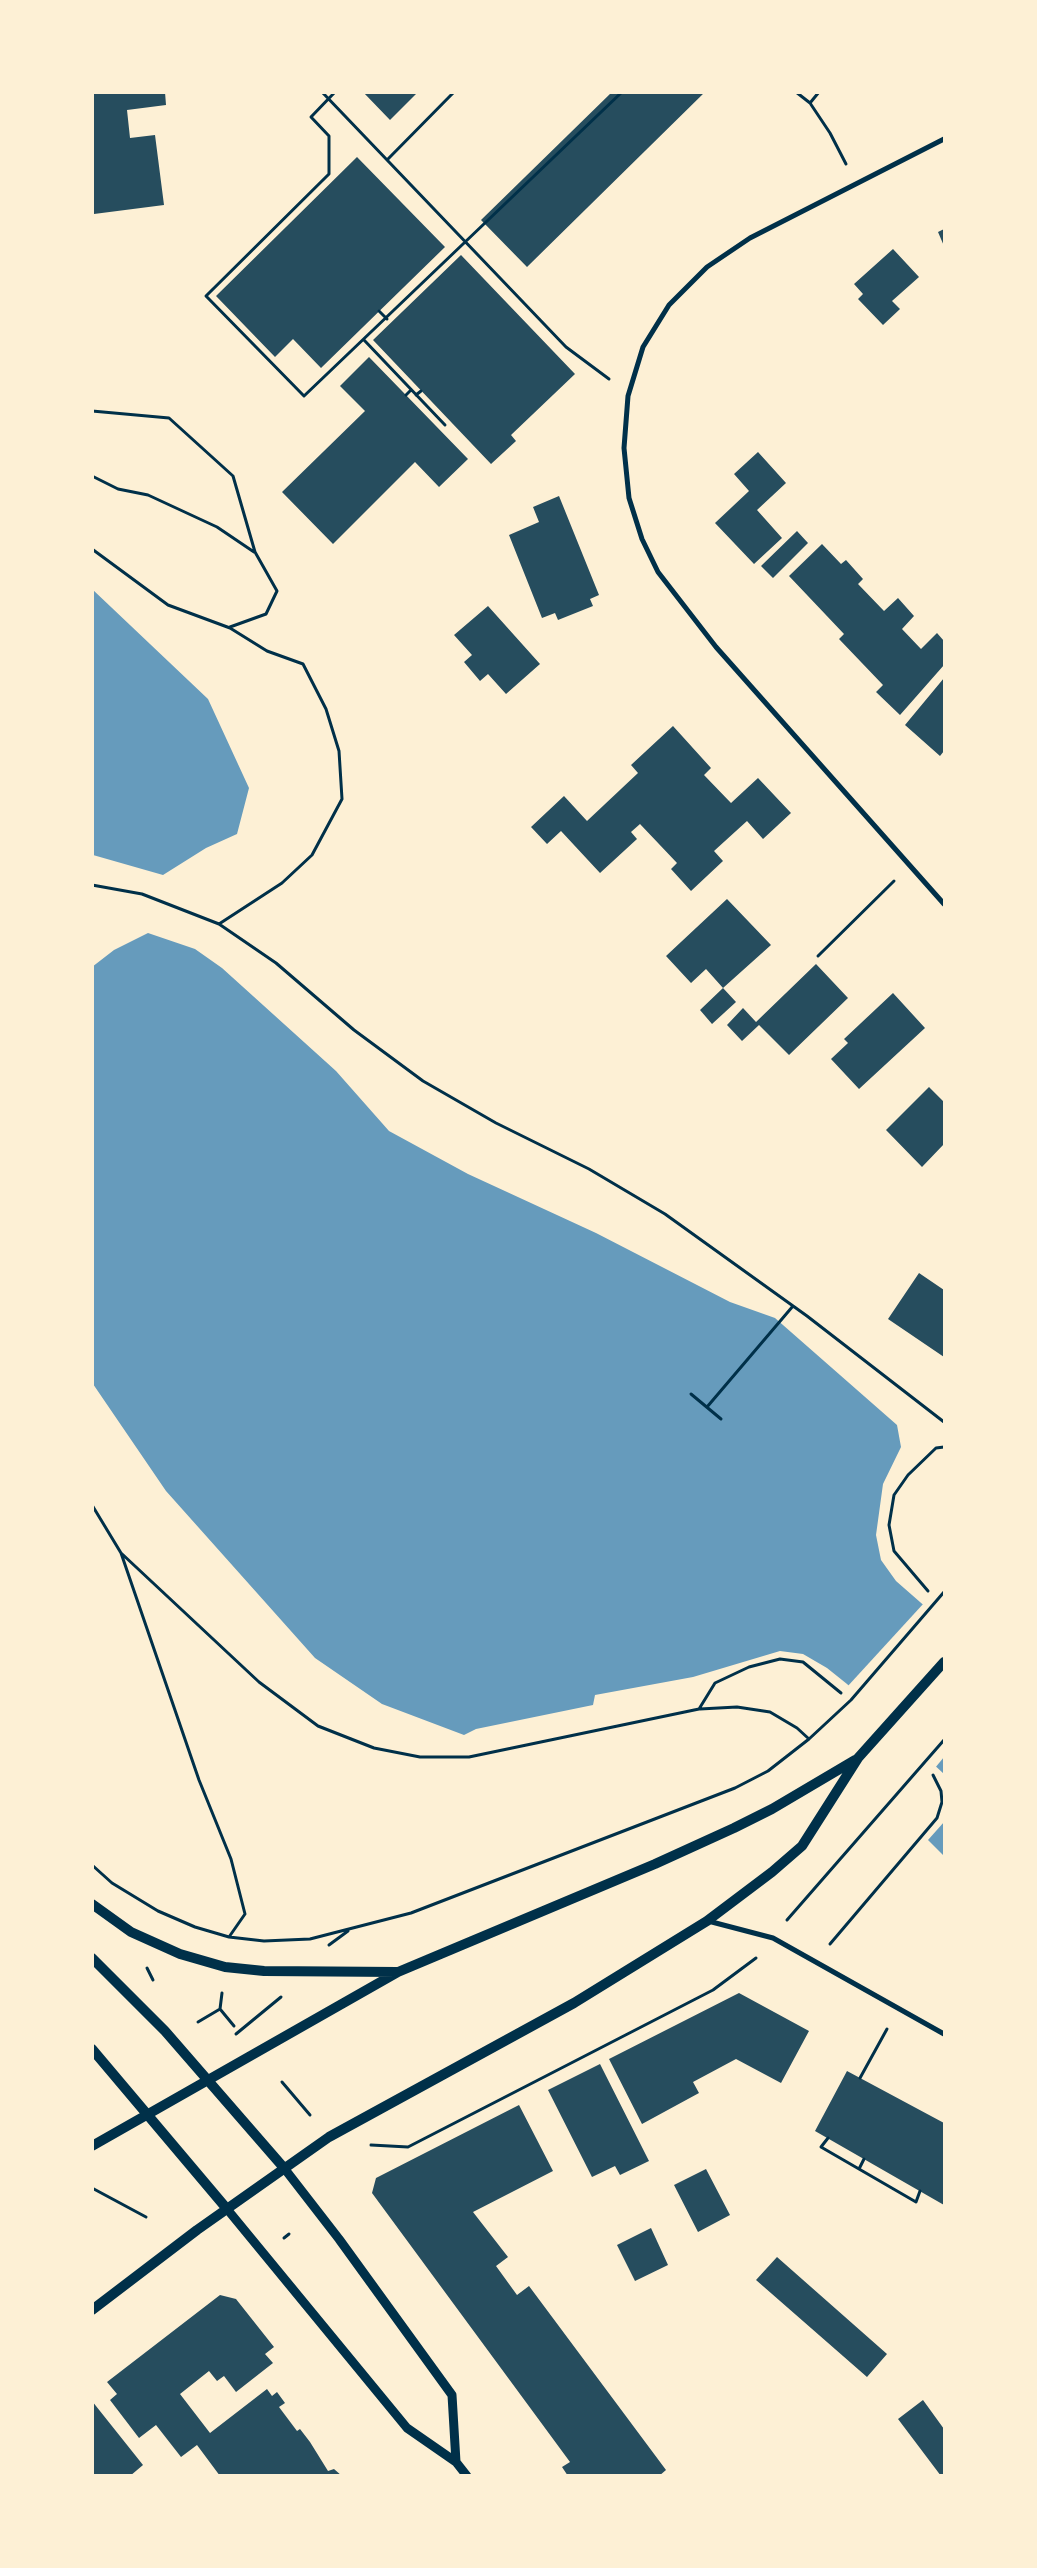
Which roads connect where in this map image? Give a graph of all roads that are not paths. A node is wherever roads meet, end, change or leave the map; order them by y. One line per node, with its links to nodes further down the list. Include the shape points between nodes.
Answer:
1 (944, 139): 2 (street, via 750,238 707,267 669,305 643,347 628,396 624,448 630,498 642,539 658,572 716,647)
2 (944, 904)
3 (944, 1662): 4 (main road)
4 (858, 1758): 6 (main road, via 802,1846); 8 (main road, via 772,1809 725,1832)
5 (92, 1904): 8 (main road, via 131,1932 180,1954 225,1967 264,1971)
6 (707, 1921): 9 (street, via 773,1938); 14 (main road, via 574,2004 328,2137)
7 (92, 1958): 11 (main road, via 165,2031)
8 (398, 1972): 11 (main road)
9 (944, 2034)
10 (92, 2049): 12 (main road)
11 (207, 2080): 12 (main road); 14 (main road)
12 (148, 2114): 13 (main road); 15 (main road)
13 (92, 2146)
14 (284, 2168): 15 (main road); 17 (street, via 452,2395)
15 (227, 2209): 16 (main road); 17 (street, via 407,2428)
16 (92, 2310)
17 (456, 2462): 18 (street)
18 (467, 2476)

